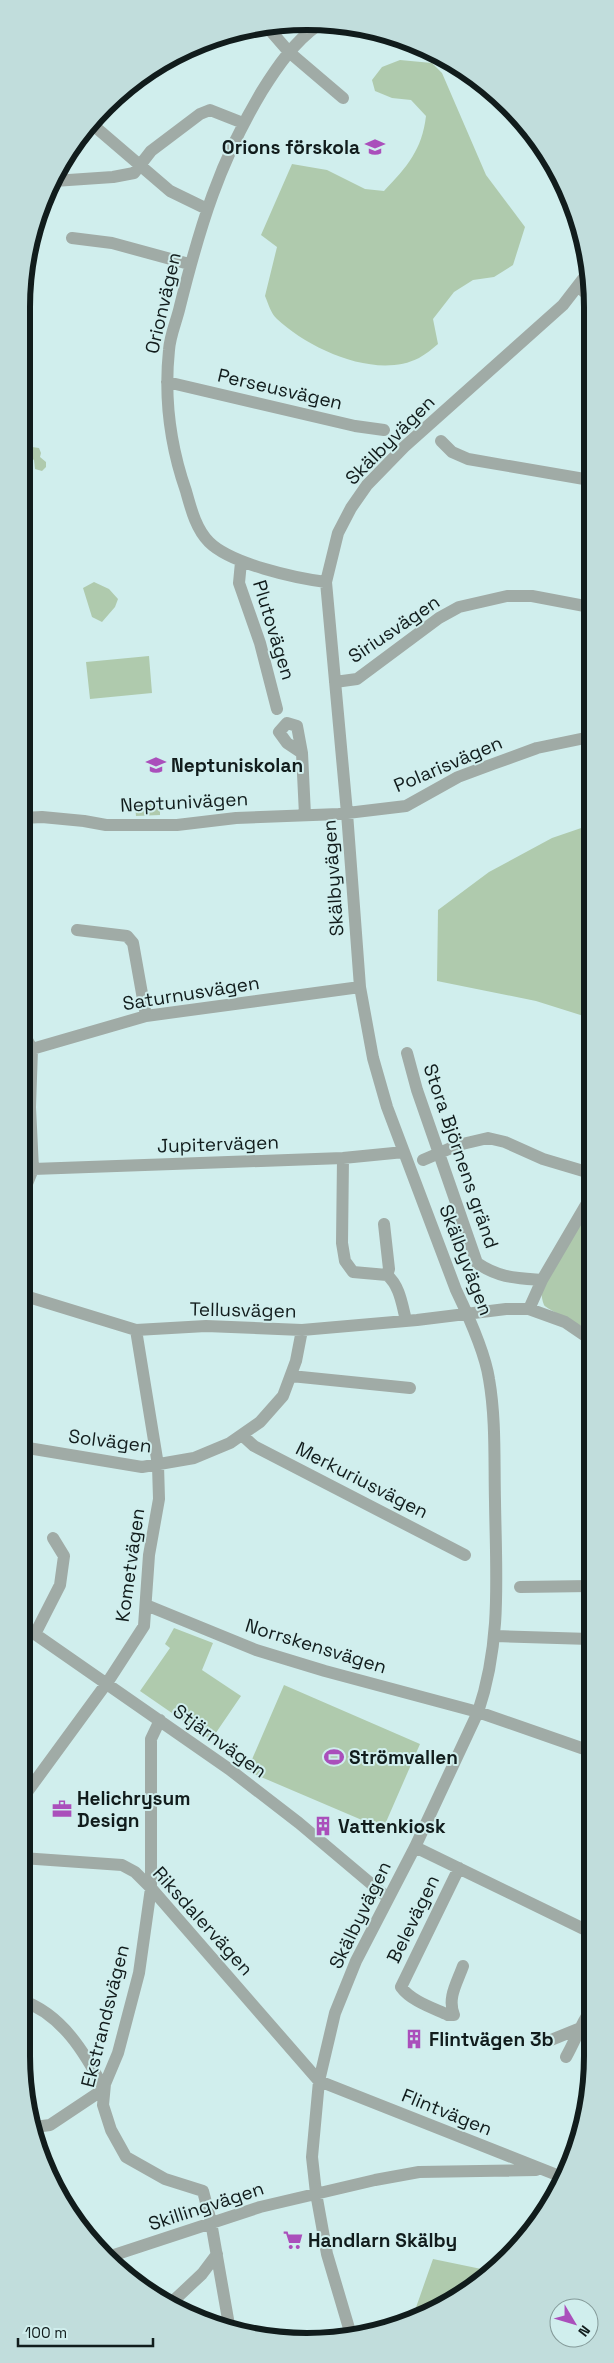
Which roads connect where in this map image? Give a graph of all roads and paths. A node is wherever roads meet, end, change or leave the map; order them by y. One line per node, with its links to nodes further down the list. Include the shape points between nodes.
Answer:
1 (313, 30): 3 (street, Orionvägen)
2 (272, 32): 3 (street)
3 (289, 52): 4 (street); 5 (street, Orionvägen)
4 (343, 98)
5 (243, 123): 7 (street, via 210,110 200,114 151,151); 9 (street, Orionvägen)
6 (96, 127): 7 (street)
7 (140, 165): 8 (street, via 127,176); 9 (street, via 170,191)
8 (61, 181)
9 (207, 208): 11 (street, Orionvägen)
10 (72, 238): 11 (street, via 112,243)
11 (189, 264): 15 (street, Orionvägen, via 169,347)
12 (583, 281): 13 (street, Skälbyvägen)
13 (579, 287): 14 (street); 20 (street, Skälbyvägen, via 404,447 367,485 338,533)
14 (583, 291)
15 (167, 382): 16 (street, Perseusvägen); 19 (street, Orionvägen, via 172,444 197,525 209,542)
16 (384, 430)
17 (441, 441): 18 (street, via 452,452 468,459)
18 (584, 479)
19 (241, 562): 20 (street, Orionvägen); 23 (street, Plutovägen, via 239,583 260,643)
20 (326, 582): 22 (street, Skälbyvägen)
21 (584, 606): 22 (street, Siriusvägen, via 532,596 507,596 459,608 439,618 357,679)
22 (336, 682): 26 (street, Skälbyvägen)
23 (277, 709)
24 (584, 738): 26 (street, Polarisvägen, via 537,748 458,777 406,806)
25 (302, 752): 27 (street)
26 (347, 813): 27 (street, Neptunivägen); 30 (street, Skälbyvägen)
27 (305, 815): 28 (street, Neptunivägen, via 177,825 106,825)
28 (30, 818)
29 (77, 930): 31 (street, via 127,936 133,943)
30 (360, 987): 31 (street, Saturnusvägen); 37 (street, Skälbyvägen, via 387,1107)
31 (146, 1016): 33 (street, Saturnusvägen)
32 (30, 1046): 33 (street)
33 (32, 1050): 35 (street)
34 (407, 1053): 38 (street, Stora Björnens gränd)
35 (30, 1069)
36 (30, 1142): 41 (street)
37 (404, 1152): 39 (street, Jupitervägen); 50 (street, Skälbyvägen)
38 (438, 1152): 40 (street); 42 (street, via 488,1138); 47 (street, Stora Björnens gränd, via 477,1263 499,1275)
39 (343, 1158): 41 (street, Jupitervägen); 46 (street, via 342,1243 345,1261 353,1272)
40 (423, 1160)
41 (33, 1169): 43 (street)
42 (584, 1171)
43 (30, 1176)
44 (584, 1209): 47 (street)
45 (384, 1224): 46 (street)
46 (387, 1275): 51 (street, via 395,1283)
47 (542, 1280): 49 (street)
48 (30, 1297): 52 (street, Tellusvägen)
49 (529, 1309): 50 (street, Tellusvägen); 54 (street, via 565,1322)
50 (468, 1315): 51 (street, Tellusvägen); 67 (street, Skälbyvägen, via 489,1378 494,1430)
51 (406, 1320): 53 (street, Tellusvägen)
52 (136, 1330): 53 (street, Tellusvägen, via 206,1326); 59 (street, Kometvägen)
53 (302, 1330): 55 (street, Solvägen)
54 (584, 1335)
55 (292, 1376): 56 (street); 57 (street, Solvägen, via 283,1396)
56 (410, 1388)
57 (243, 1436): 59 (street, Solvägen, via 194,1458); 61 (street, Merkuriusvägen, via 254,1446)
58 (30, 1449): 59 (street, Solvägen, via 142,1467)
59 (158, 1465): 64 (street, Kometvägen, via 159,1499 149,1555)
60 (53, 1538): 66 (street, via 64,1556 60,1585)
61 (465, 1555)
62 (584, 1586): 63 (street)
63 (520, 1587)
64 (146, 1605): 69 (street, Kometvägen, via 144,1626); 70 (street, Norrskensvägen, via 256,1650)
65 (30, 1631): 66 (street, Stjärnvägen)
66 (35, 1634): 69 (street, Stjärnvägen)
67 (496, 1636): 68 (street); 70 (street, Skälbyvägen)
68 (584, 1639)
69 (105, 1684): 71 (street, Stjärnvägen); 73 (street, Kometvägen)
70 (478, 1712): 72 (street, Norrskensvägen); 74 (street, Skälbyvägen)
71 (160, 1720): 77 (street, Ekstrandsvägen, via 150,1740); 78 (street, Stjärnvägen, via 299,1823)
72 (584, 1749)
73 (30, 1788)
74 (415, 1847): 76 (street); 78 (street, Skälbyvägen)
75 (30, 1859): 77 (street, Riksdalervägen, via 122,1865 136,1872)
76 (458, 1868): 79 (street); 80 (street, Belevägen, via 401,1987 416,2000 454,2015 450,2006)
77 (151, 1888): 86 (street, Riksdalervägen); 87 (street, Ekstrandsvägen, via 139,1972 118,2053)
78 (388, 1898): 86 (street, Skälbyvägen, via 356,1961 335,2013)
79 (584, 1929)
80 (463, 1966)
81 (30, 2003): 87 (street, via 59,2024 84,2051)
82 (584, 2017): 83 (street)
83 (574, 2027): 84 (street); 85 (street, via 576,2040)
84 (550, 2040)
85 (566, 2057)
86 (319, 2081): 89 (street, Flintvägen); 91 (street, Skälbyvägen, via 312,2157)
87 (104, 2089): 88 (street, via 50,2125); 92 (street, Ekstrandsvägen, via 103,2105 111,2130 126,2157 166,2179 203,2191)
88 (39, 2127)
89 (544, 2170): 90 (street, Flintvägen); 91 (street, Skillingvägen, via 419,2172)
90 (557, 2175)
91 (316, 2192): 92 (street, Skillingvägen); 97 (street, Skälbyvägen, via 327,2254)
92 (211, 2222): 93 (street, Skillingvägen); 94 (street, Ekstrandsvägen)
93 (113, 2254)
94 (217, 2254): 95 (street, via 202,2274); 96 (street, Ekstrandsvägen)
95 (175, 2299)
96 (228, 2322)
97 (349, 2330)

